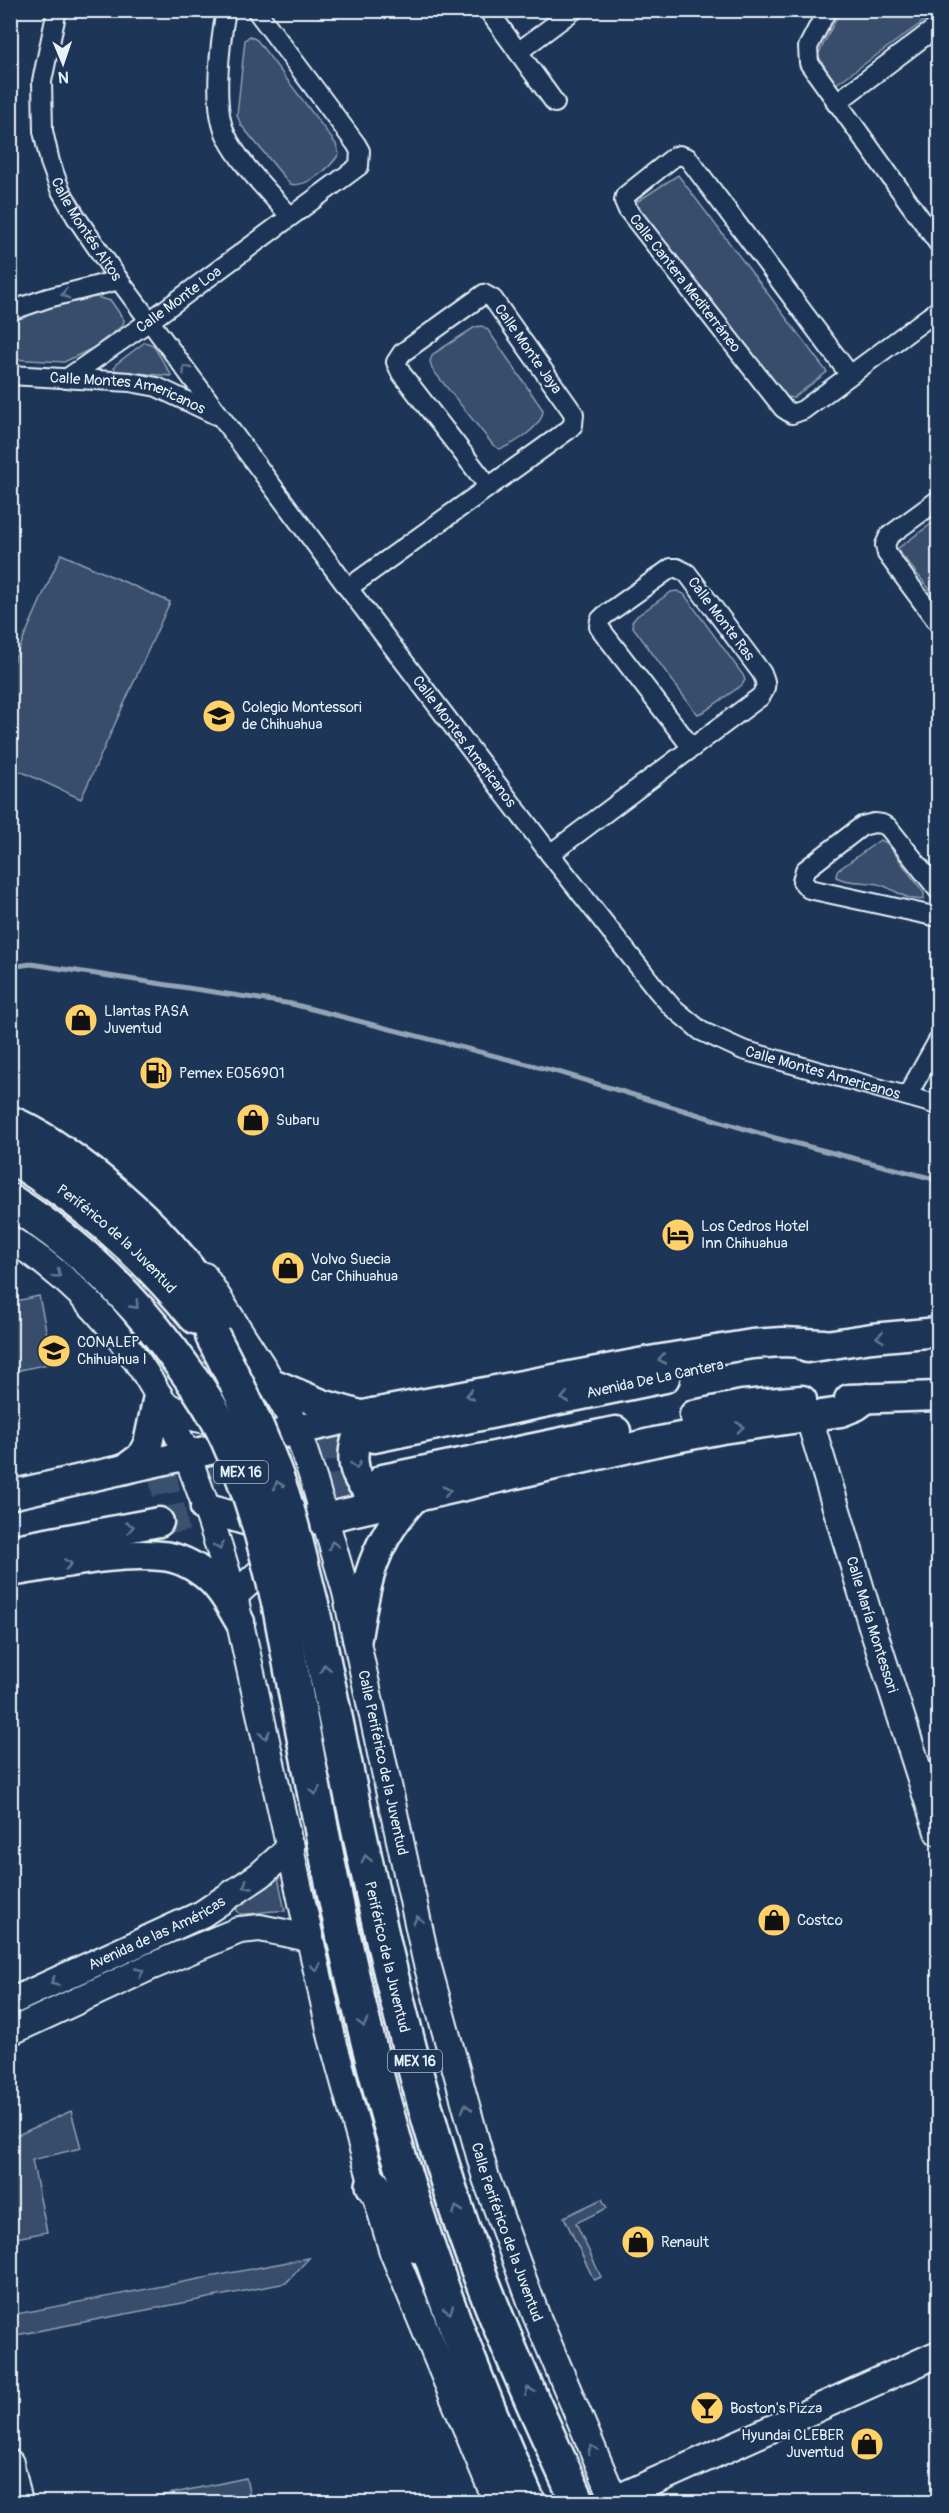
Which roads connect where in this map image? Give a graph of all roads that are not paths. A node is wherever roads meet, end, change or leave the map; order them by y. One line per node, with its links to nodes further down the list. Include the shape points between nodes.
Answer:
1 (57, 10): 13 (street, Calle Montés Altos, via 41,103 50,162 76,217)
2 (226, 10): 11 (street, via 218,97 221,124 234,149)
3 (256, 10): 11 (street, Calle Monte Loa, via 360,151 361,159 354,171)
4 (488, 10): 8 (street)
5 (574, 10): 8 (street)
6 (827, 10): 10 (street, via 807,55)
7 (939, 26): 10 (street)
8 (518, 52): 9 (street)
9 (555, 103)
10 (836, 103): 12 (street)
11 (290, 216): 16 (street, Calle Monte Loa)
12 (939, 243)
13 (119, 280): 15 (street, one-way to 15); 16 (street, Calle Montés Altos)
14 (939, 310): 18 (street, Calle Cantera Mediterráneo)
15 (10, 311)
16 (151, 320): 19 (street, Calle Monte Loa); 20 (street, Calle Montés Altos, one-way to 16)
17 (10, 375): 19 (street, Calle Montes Americanos)
18 (850, 375): 18 (street, Calle Cantera Mediterráneo, via 802,410 792,414 783,408 628,210 624,201 628,192 674,157 688,158)
19 (66, 379): 20 (street, Calle Montes Americanos, via 157,387)
20 (220, 417): 23 (street, Calle Montes Americanos)
21 (489, 487): 21 (street, Calle Monte Jaya, via 568,430 575,419 493,299 484,294 402,352 396,362); 23 (street, Calle Monte Jaya)
22 (939, 500): 24 (street, via 889,536 885,545 887,554)
23 (348, 588): 26 (street, Calle Montes Americanos)
24 (939, 623)
25 (692, 748): 25 (street, Calle Monte Ras, via 760,697 765,680 687,573 671,568 604,616 599,627); 26 (street, Calle Monte Ras)
26 (550, 854): 30 (street, Calle Montes Americanos, via 657,990 701,1031 744,1050)
27 (939, 890): 28 (street, via 888,827 874,823 862,826 802,875 809,889)
28 (939, 917)
29 (939, 1041): 30 (street)
30 (907, 1096): 31 (street, Calle Montes Americanos)
31 (939, 1105)
32 (10, 1114): 39 (main road, Calle Periférico de la Juventud, via 56,1139 97,1169 168,1231 224,1304)
33 (10, 1123): 38 (highway, via 61,1150 126,1204 178,1257 202,1292)
34 (10, 1155): 38 (highway, Periférico de la Juventud / MEX 16, via 60,1187 140,1252)
35 (10, 1201): 58 (highway, MEX 16, one-way to 58, bridge, via 84,1254 147,1318 199,1388 226,1437)
36 (10, 1239): 42 (main road, one-way to 42, via 68,1283 100,1316 139,1364)
37 (939, 1332): 44 (main road, one-way to 44, via 824,1344 762,1343 706,1350)
38 (213, 1337): 58 (highway, MEX 16, one-way to 38, bridge, via 287,1509 242,1392)
39 (268, 1376): 42 (main road, via 248,1409 231,1419 209,1421 184,1416); 44 (main road, via 322,1404); 45 (main road, Calle Periférico de la Juventud)
40 (939, 1396): 41 (main road)
41 (867, 1398): 43 (main road, via 841,1412); 49 (main road, via 743,1405)
42 (160, 1399): 46 (main road); 47 (main road, via 148,1444 141,1457)
43 (809, 1418): 49 (main road, one-way to 43, via 722,1429); 61 (main road, Calle María Montessori)
44 (370, 1422): 45 (main road); 49 (main road, one-way to 49, via 357,1435 356,1473 376,1498)
45 (297, 1429): 46 (main road); 53 (main road, Calle Periférico de la Juventud)
46 (186, 1457): 47 (main road); 51 (main road)
47 (124, 1469): 50 (main road)
48 (150, 1483): 52 (main road)
49 (397, 1493): 53 (main road); 60 (main road, via 387,1531 373,1559)
50 (10, 1495)
51 (205, 1508): 53 (main road, via 248,1521); 59 (main road, one-way to 59)
52 (10, 1513)
53 (326, 1518): 57 (main road, Calle Periférico de la Juventud, one-way to 53)
54 (159, 1522): 55 (main road, one-way to 54)
55 (10, 1550)
56 (10, 1572): 59 (main road, one-way to 59, via 164,1556 188,1563 206,1575)
57 (346, 1592): 59 (main road, via 314,1564 297,1560 260,1572); 60 (main road, Calle Periférico de la Juventud)
58 (295, 1606): 69 (highway, MEX 16, one-way to 69, via 332,1884 358,2002 406,2181); 76 (highway, Periférico de la Juventud / MEX 16, one-way to 58, via 484,2283 456,2207)
59 (237, 1609): 62 (main road, one-way to 62)
60 (357, 1638): 72 (main road, Calle Periférico de la Juventud, one-way to 60, via 536,2315 486,2178 426,1960)
61 (939, 1832)
62 (291, 1847): 63 (main road, Avenida de las Américas, one-way to 63, via 260,1875); 64 (main road)
63 (202, 1914): 65 (main road); 66 (main road, Avenida de las Américas, one-way to 66)
64 (309, 1938): 65 (main road, Avenida de las Américas, via 260,1928); 68 (main road, one-way to 68)
65 (214, 1939): 67 (main road, Avenida de las Américas, one-way to 65)
66 (10, 2002)
67 (10, 2032)
68 (373, 2186): 69 (highway); 74 (main road, via 393,2252)
69 (434, 2268): 75 (highway, MEX 16, one-way to 75)
70 (939, 2354): 72 (main road)
71 (10, 2463): 73 (main road)
72 (614, 2501)
73 (19, 2502)
74 (497, 2502)
75 (528, 2502)
76 (578, 2502)

